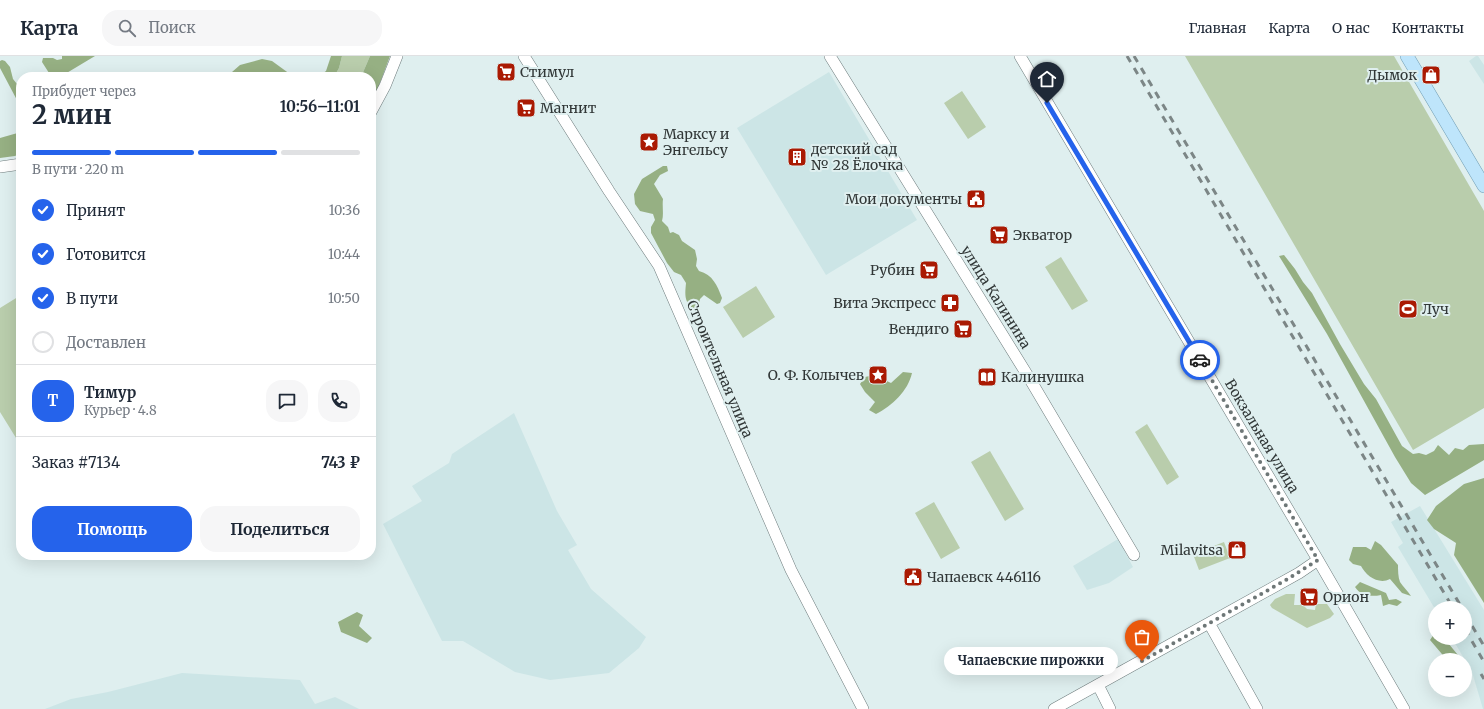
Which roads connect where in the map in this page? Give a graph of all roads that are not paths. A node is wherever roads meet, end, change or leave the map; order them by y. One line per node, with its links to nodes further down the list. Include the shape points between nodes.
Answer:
1 (397, 56): 6 (street)
2 (524, 56): 14 (street, Строительная улица, via 659,266 791,570)
3 (830, 56): 10 (street, улица Калинина, via 1031,381)
4 (1020, 56): 11 (street, Вокзальная улица)
5 (1407, 56): 9 (main road)
6 (376, 103)
7 (16, 165): 8 (street)
8 (0, 167)
9 (1484, 186)
10 (1134, 555)
11 (1318, 560): 12 (street); 18 (street, Вокзальная улица)
12 (1210, 623): 13 (street); 17 (street)
13 (1098, 685): 15 (street); 16 (street)
14 (863, 709)
15 (1054, 709)
16 (1110, 709)
17 (1257, 709)
18 (1404, 709)

